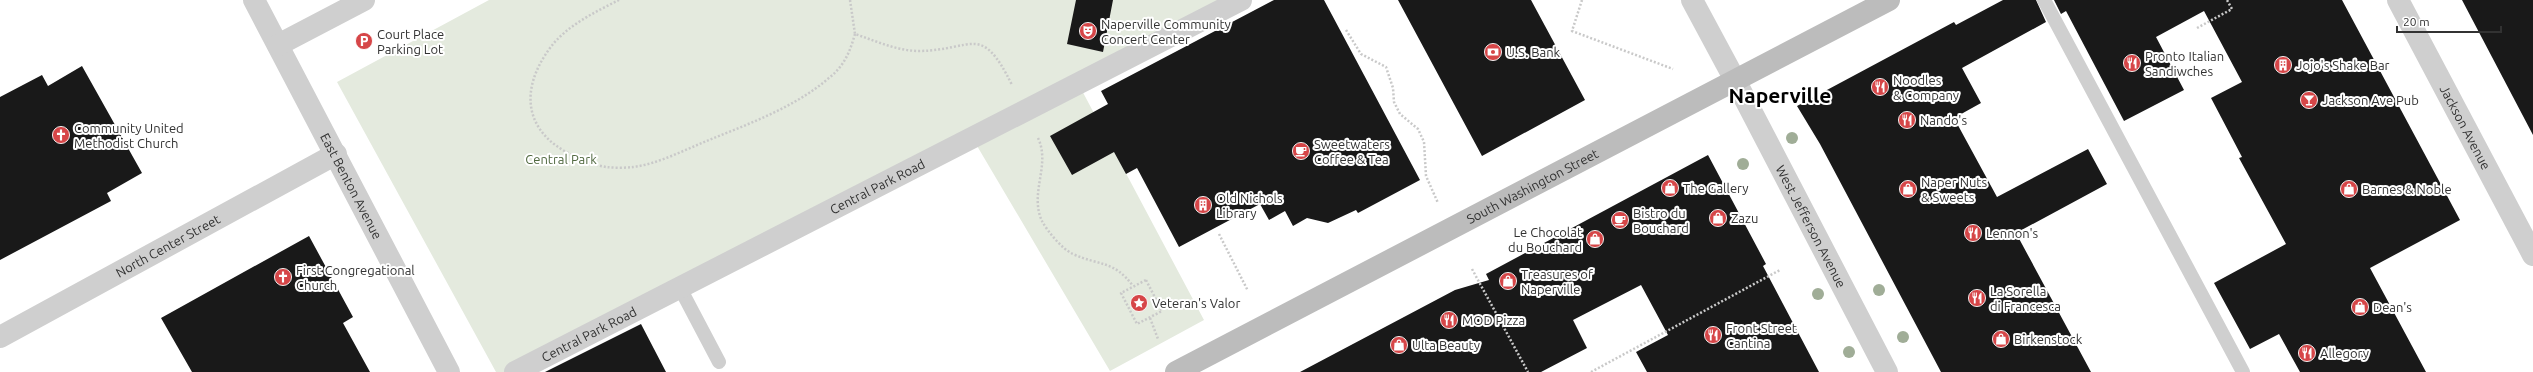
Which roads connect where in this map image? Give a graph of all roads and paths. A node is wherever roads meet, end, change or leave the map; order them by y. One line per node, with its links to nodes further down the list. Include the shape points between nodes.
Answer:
1 (254, 0): 14 (street, East Benton Avenue)
2 (364, 0): 14 (street)
3 (618, 0): 13 (path, via 594,12 550,47 538,68 532,89 531,109 535,124 546,139 568,153 606,167 633,167 660,160 738,128 798,99 831,77 849,56)
4 (1240, 0): 23 (street, Central Park Road)
5 (1582, 0): 15 (path, via 1572,30)
6 (1692, 0): 16 (street, West Jefferson Avenue)
7 (1888, 0): 16 (main road, South Washington Street)
8 (2044, 0): 35 (lane)
9 (2227, 0): 11 (path, via 2232,9)
10 (2398, 0): 20 (street, Jackson Avenue)
11 (2197, 28)
12 (1346, 30): 18 (path, via 1361,54 1386,67 1393,88 1394,102 1400,114 1418,129 1424,142 1426,176)
13 (855, 34)
14 (278, 45): 17 (street, East Benton Avenue)
15 (1673, 69)
16 (1735, 80): 18 (main road, South Washington Street); 34 (street, West Jefferson Avenue)
17 (336, 154): 26 (street, North Center Street); 29 (street, East Benton Avenue)
18 (1451, 228): 31 (main road, South Washington Street)
19 (1219, 234): 24 (path)
20 (2533, 255)
21 (1472, 269): 32 (path)
22 (1780, 270): 33 (path)
23 (680, 288): 28 (lane); 30 (street, Central Park Road)
24 (1248, 291)
25 (1150, 317): 25 (path, via 1162,311 1146,280 1121,293 1137,324); 27 (path)
26 (0, 337)
27 (1158, 339)
28 (719, 362)
29 (449, 372)
30 (514, 372)
31 (1176, 372)
32 (1528, 372)
33 (1591, 372)
34 (1888, 372)
35 (2243, 372)

